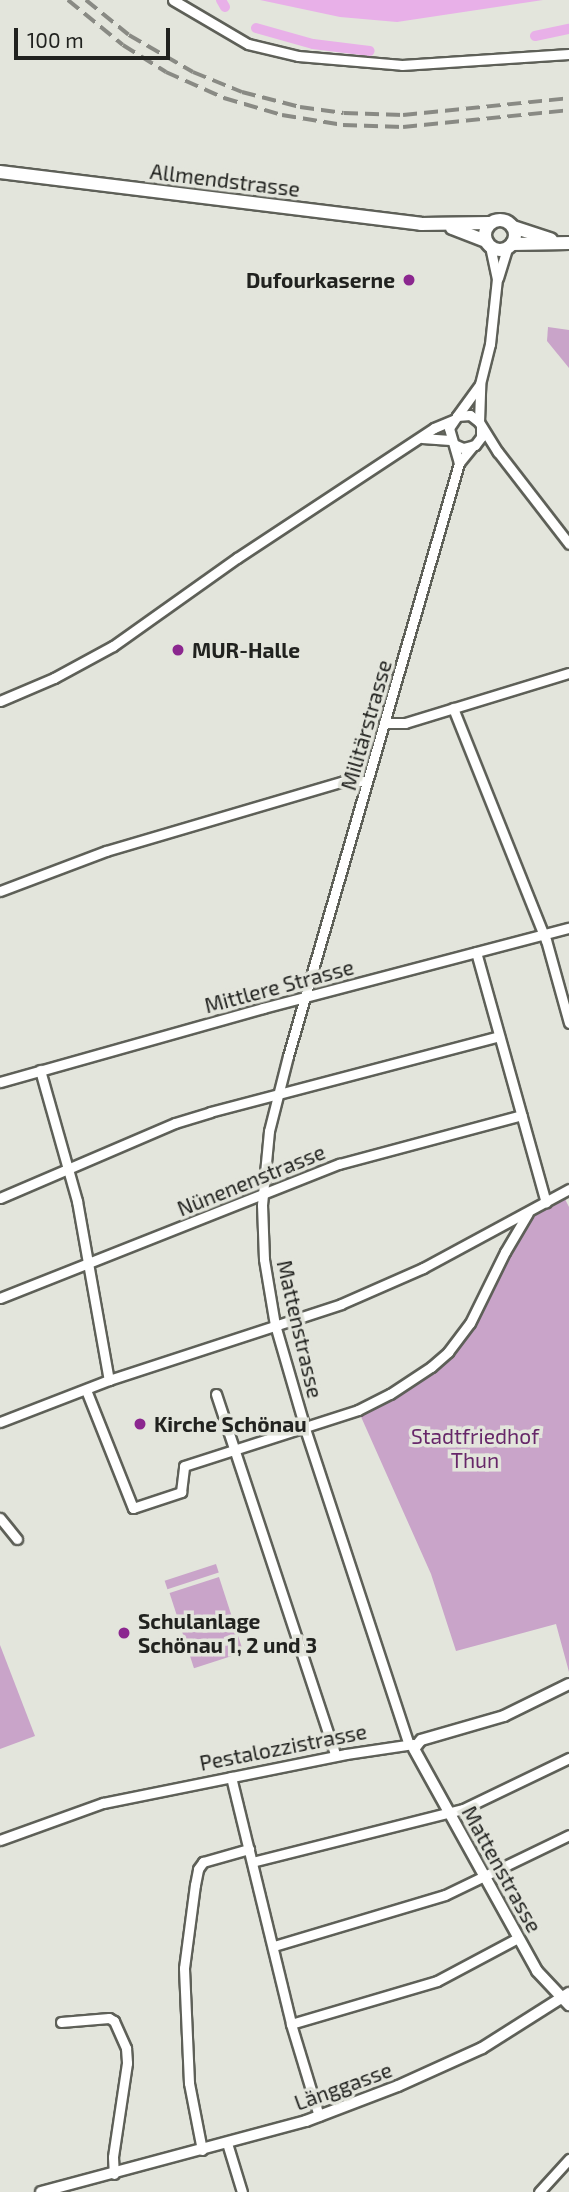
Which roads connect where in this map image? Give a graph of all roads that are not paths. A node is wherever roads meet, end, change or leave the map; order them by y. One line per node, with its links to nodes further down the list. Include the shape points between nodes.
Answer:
1 (173, 0): 2 (street, via 248,44 298,56 402,65)
2 (569, 54)
3 (0, 172): 5 (main road, Allmendstrasse)
4 (490, 223): 5 (main road, Allmendstrasse); 6 (main road, via 502,219); 8 (main road, via 485,230)
5 (445, 226): 8 (main road, Allmendstrasse)
6 (513, 227): 7 (main road); 9 (main road)
7 (565, 243): 9 (main road)
8 (488, 244): 9 (main road); 10 (street)
9 (510, 246): 10 (street)
10 (497, 279): 11 (street)
11 (480, 384): 12 (street); 13 (street)
12 (455, 418): 13 (street, via 470,415); 14 (street); 15 (street, via 448,431)
13 (480, 425): 16 (street, via 481,437); 17 (street)
14 (420, 438): 15 (street); 21 (street, via 113,646)
15 (452, 442): 16 (street, via 463,448); 18 (street)
16 (474, 446): 17 (street); 18 (street, Militärstrasse)
17 (498, 452): 19 (street)
18 (459, 463): 23 (street, Militärstrasse)
19 (569, 544)
20 (569, 673): 22 (street)
21 (0, 701)
22 (453, 708): 23 (street, via 405,723); 27 (street)
23 (384, 723): 24 (street, Militärstrasse)
24 (367, 781): 25 (street, via 344,781 106,851); 29 (street, Militärstrasse)
25 (0, 891)
26 (569, 928): 27 (street, Mittlere Strasse)
27 (544, 935): 28 (street, Mittlere Strasse); 30 (street)
28 (476, 953): 29 (street, Mittlere Strasse); 31 (street)
29 (305, 997): 32 (street, Mittlere Strasse); 34 (street, Mattenstrasse)
30 (569, 1023)
31 (499, 1036): 34 (street); 35 (street)
32 (40, 1070): 33 (street, Mittlere Strasse); 36 (street)
33 (0, 1082)
34 (279, 1092): 36 (street, via 175,1123); 38 (street, Mattenstrasse, via 267,1143)
35 (522, 1115): 38 (street, Nünenenstrasse, via 361,1157); 40 (street)
36 (69, 1167): 39 (street); 44 (street)
37 (569, 1189): 40 (street)
38 (263, 1193): 44 (street, Nünenenstrasse); 46 (street, Mattenstrasse, via 264,1259)
39 (0, 1198)
40 (546, 1202): 41 (street)
41 (528, 1213): 42 (street); 43 (street)
42 (494, 1230): 43 (street); 46 (street, via 390,1283)
43 (506, 1249): 51 (street, via 476,1313 448,1353 380,1399)
44 (88, 1264): 45 (street, Nünenenstrasse); 47 (street)
45 (0, 1298)
46 (275, 1325): 47 (street); 51 (street, Mattenstrasse)
47 (109, 1380): 48 (street)
48 (86, 1390): 50 (street); 52 (street, via 133,1508 181,1492 184,1466)
49 (216, 1394): 52 (street)
50 (0, 1422)
51 (305, 1428): 52 (street); 56 (street, Mattenstrasse)
52 (236, 1450): 57 (street)
53 (0, 1518): 54 (street)
54 (17, 1539)
55 (569, 1684): 56 (street, Pestalozzistrasse, via 504,1716)
56 (412, 1743): 57 (street, Pestalozzistrasse); 60 (street, Mattenstrasse)
57 (335, 1756): 59 (street, Pestalozzistrasse)
58 (569, 1758): 60 (street, via 485,1800)
59 (231, 1777): 62 (street, Pestalozzistrasse, via 103,1804); 63 (street)
60 (447, 1812): 64 (street); 65 (street, Mattenstrasse)
61 (569, 1835): 65 (street)
62 (0, 1840)
63 (249, 1849): 64 (street); 73 (street, via 200,1864 193,1898 184,1968 189,2083)
64 (252, 1862): 67 (street)
65 (485, 1878): 66 (street, Mattenstrasse); 67 (street, via 445,1895)
66 (518, 1938): 68 (street, Mattenstrasse, via 541,1977); 70 (street, via 437,1981)
67 (274, 1946): 70 (street)
68 (566, 1998): 71 (street, Länggasse, via 455,2063)
69 (61, 2022): 75 (street, via 109,2018 126,2048)
70 (291, 2024): 71 (street)
71 (319, 2116): 72 (street, Länggasse)
72 (228, 2143): 73 (street, Länggasse); 77 (street)
73 (202, 2150): 75 (street, Länggasse)
74 (569, 2159): 78 (street)
75 (114, 2174): 76 (street, Länggasse)
76 (41, 2192)
77 (242, 2192)
78 (539, 2192)

